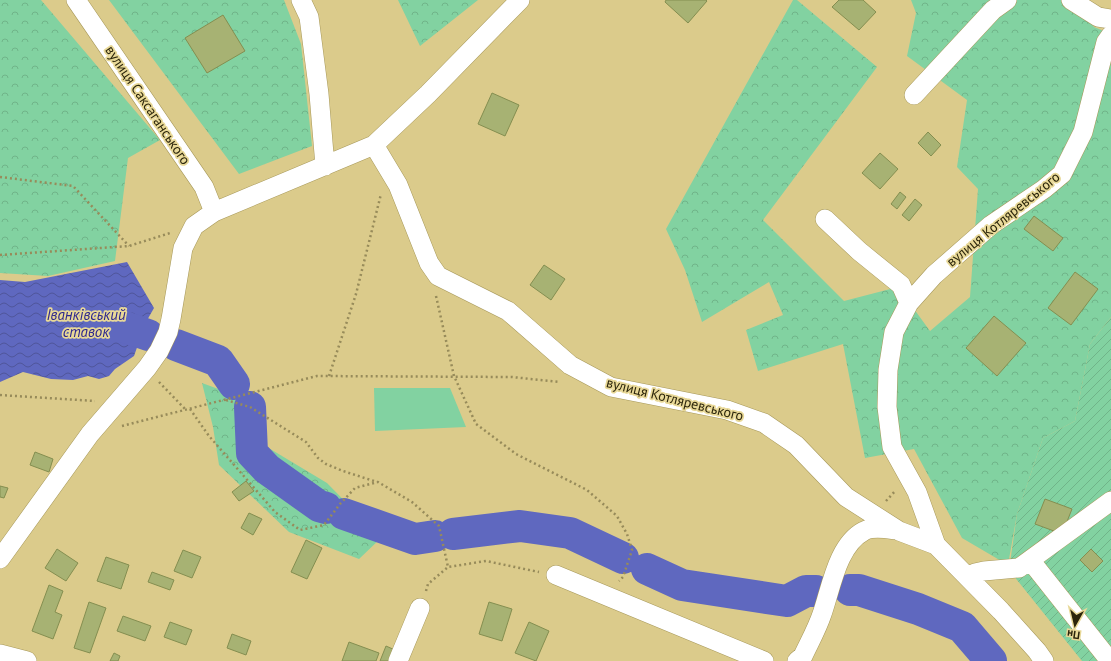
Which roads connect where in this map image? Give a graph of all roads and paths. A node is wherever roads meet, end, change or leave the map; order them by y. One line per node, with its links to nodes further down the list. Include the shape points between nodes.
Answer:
1 (76, 0): 13 (street, вулиця Саксаганського, via 204,187)
2 (301, 0): 10 (street, via 309,17)
3 (520, 0): 9 (street)
4 (1007, 0): 8 (street, via 994,10)
5 (1072, 0): 6 (street, via 1098,17)
6 (1111, 18)
7 (1111, 35): 19 (street, вулиця Котляревського, via 1106,42 1082,132 1062,174 991,225 934,275)
8 (914, 95)
9 (374, 145): 10 (street); 11 (street, вулиця Котляревського)
10 (325, 166): 13 (street)
11 (388, 167): 21 (path, via 356,294); 32 (street, вулиця Котляревського, via 398,185 429,262 438,276 508,310 570,365 611,387 727,410 764,423 796,445 846,497)
12 (0, 177): 16 (path, via 73,186)
13 (214, 212): 15 (street)
14 (825, 219): 19 (street, via 859,251 902,285)
15 (194, 226): 16 (path); 20 (street, via 183,248 168,332)
16 (128, 246): 17 (path)
17 (0, 255)
18 (435, 291): 22 (path)
19 (909, 303): 29 (street, вулиця Котляревського, via 894,332 888,370 887,407 892,447)
20 (147, 368): 26 (street); 27 (path)
21 (329, 376): 22 (path); 25 (path, via 317,376)
22 (454, 376): 23 (path, via 512,377); 40 (path, via 476,424 516,454 587,490 617,516 632,550 623,577)
23 (565, 382)
24 (0, 395): 26 (path)
25 (226, 400): 27 (path); 30 (path, via 250,407 306,442 326,464)
26 (117, 403): 35 (street, via 90,434)
27 (188, 410): 28 (path); 30 (path, via 275,512 300,530 324,525 355,488)
28 (120, 426)
29 (907, 476): 32 (path); 34 (street, вулиця Котляревського, via 917,492)
30 (378, 482): 37 (path, via 412,502 439,526)
31 (1111, 501): 36 (street)
32 (874, 516): 33 (street, вулиця Котляревського)
33 (898, 531): 34 (street, вулиця Котляревського); 46 (street, via 865,530 848,546 835,572 822,615 803,656)
34 (936, 545): 39 (street)
35 (0, 559)
36 (1030, 560): 39 (street, via 1019,568 984,571); 48 (street)
37 (448, 567): 38 (path, via 486,561); 41 (path, via 428,584)
38 (556, 575): 40 (street)
39 (969, 578): 47 (street)
40 (606, 597): 45 (street)
41 (420, 608): 44 (street)
42 (0, 654): 43 (street)
43 (26, 661)
44 (398, 661)
45 (764, 661)
46 (798, 661)
47 (1044, 661)
48 (1110, 661)

